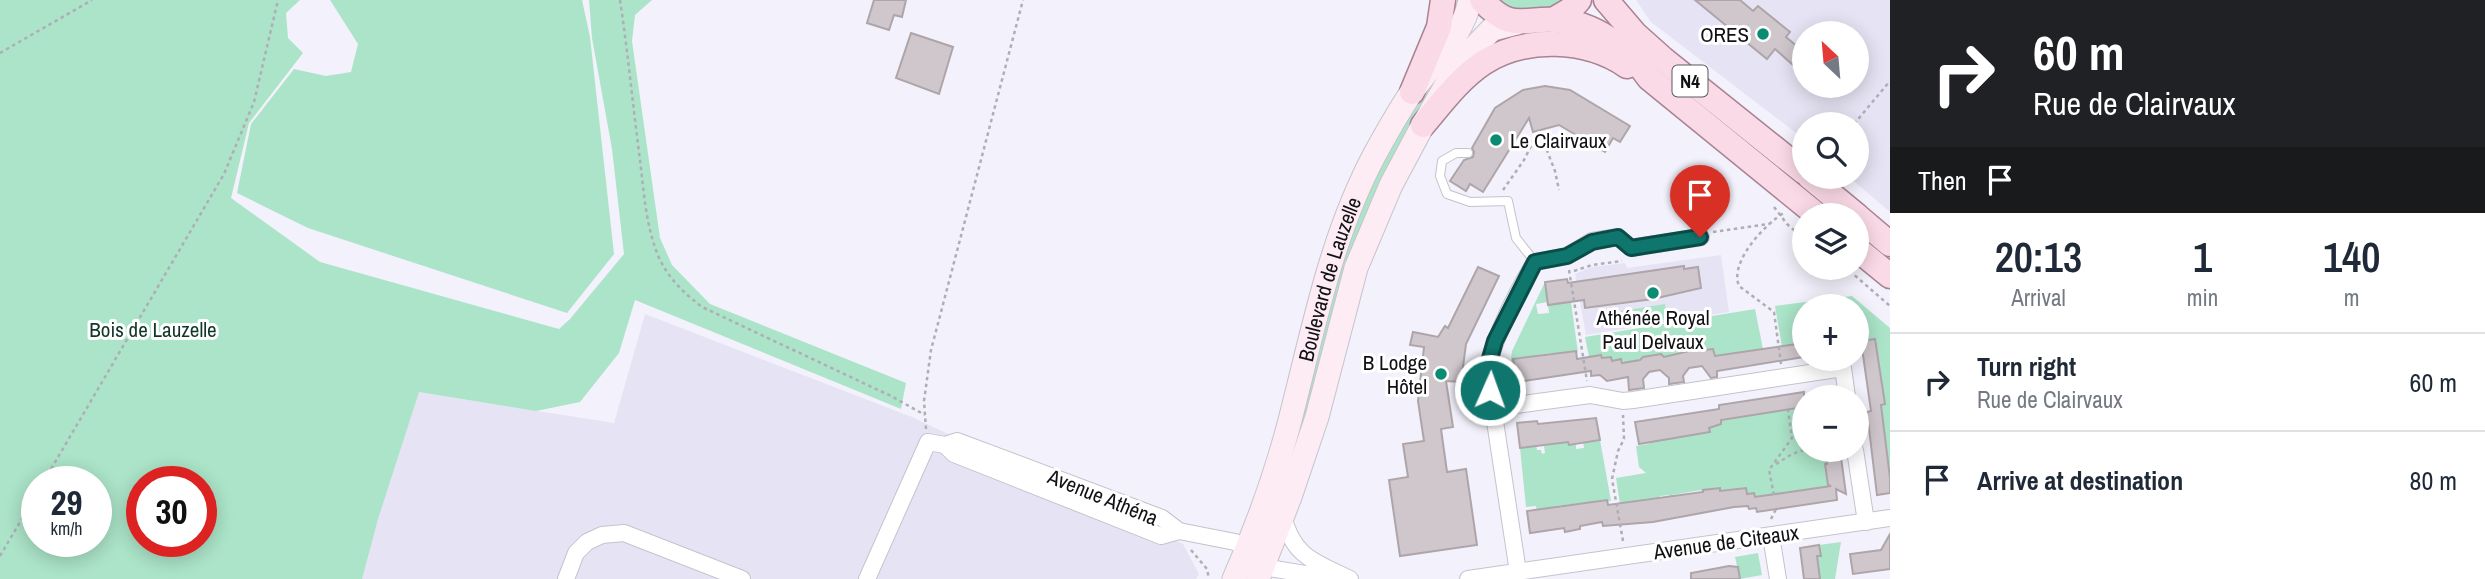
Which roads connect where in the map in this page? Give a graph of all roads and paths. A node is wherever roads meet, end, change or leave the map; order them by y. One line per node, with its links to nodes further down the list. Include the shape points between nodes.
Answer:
1 (92, 0): 12 (path)
2 (278, 0): 48 (path, via 254,102 224,174)
3 (620, 0): 4 (path, via 643,191 652,237 672,278 702,307 925,415 931,350)
4 (1023, 0)
5 (1443, 0): 15 (main road, via 1439,27)
6 (1470, 0): 15 (main road, Boulevard de Lauzelle, via 1462,26)
7 (1482, 0): 11 (main road, via 1503,18)
8 (1578, 0): 10 (main road)
9 (1606, 0): 19 (main road, N4, via 1662,59)
10 (1553, 20): 11 (main road, N4); 13 (main road, N4, via 1578,23 1602,33)
11 (1517, 23): 17 (main road, Boulevard de Lauzelle, via 1499,26 1480,40)
12 (0, 54)
13 (1649, 78): 17 (main road, via 1596,51 1570,45 1528,46 1482,64); 24 (main road, N4)
14 (1890, 81): 16 (path)
15 (1412, 92): 56 (main road, Boulevard de Lauzelle, via 1367,169 1342,224 1280,455)
16 (1864, 112)
17 (1423, 125): 50 (main road, Boulevard de Lauzelle, via 1391,185 1356,268 1317,417)
18 (1468, 153): 22 (lane, via 1456,153 1442,161 1440,176 1447,194 1470,202)
19 (1792, 162)
20 (1824, 189): 25 (main road)
21 (1559, 190): 22 (path, via 1539,130)
22 (1497, 202): 34 (lane, via 1508,201 1516,238)
23 (1772, 203): 26 (path)
24 (1802, 203)
25 (1841, 203)
26 (1780, 215): 27 (path); 28 (path)
27 (1771, 223): 30 (path); 39 (path, via 1743,254 1736,281 1774,312)
28 (1792, 227)
29 (1869, 227): 31 (main road)
30 (1700, 237): 32 (street)
31 (1890, 244)
32 (1631, 248): 35 (path, via 1626,260); 35 (street, via 1618,237 1592,242)
33 (1869, 259): 36 (main road)
34 (1535, 262): 35 (street); 43 (street, via 1495,341 1487,369)
35 (1568, 264): 41 (path)
36 (1890, 276)
37 (1861, 280): 38 (path)
38 (1890, 306)
39 (1783, 377): 40 (street, via 1843,368); 42 (street)
40 (1845, 385)
41 (1590, 395): 42 (street); 43 (street)
42 (1623, 401): 58 (path, via 1624,439 1612,479)
43 (1493, 408): 59 (street)
44 (1788, 410): 47 (path, via 1792,438)
45 (1792, 454): 47 (path)
46 (1857, 462): 53 (street)
47 (1773, 465): 49 (path, via 1769,470)
48 (53, 466)
49 (1774, 495)
50 (1283, 516): 60 (main road, Boulevard de Lauzelle); 68 (street, via 1296,548)
51 (1890, 518): 53 (street, Avenue de Citeaux)
52 (21, 520): 57 (path)
53 (1866, 522): 55 (street, Avenue de Citeaux)
54 (1179, 531): 56 (street, Avenue Athéna, via 1235,542); 64 (street, Avenue Athéna, via 1163,519 957,440 944,445 928,442); 65 (path, via 1207,569)
55 (1771, 536): 58 (street, Avenue de Citeaux); 70 (street)
56 (1250, 540): 60 (main road); 66 (main road, Boulevard de Lauzelle)
57 (0, 556)
58 (1626, 557): 61 (street, Avenue de Citeaux)
59 (1518, 572): 61 (street, Avenue de Citeaux); 69 (street, Avenue de Citeaux)
60 (1261, 573): 67 (street)
61 (1563, 573)
62 (566, 579): 63 (street, via 576,553 587,542 624,533)
63 (742, 579)
64 (867, 579)
65 (1209, 579)
66 (1234, 579)
67 (1335, 579)
68 (1350, 579)
69 (1468, 579)
70 (1778, 579)

